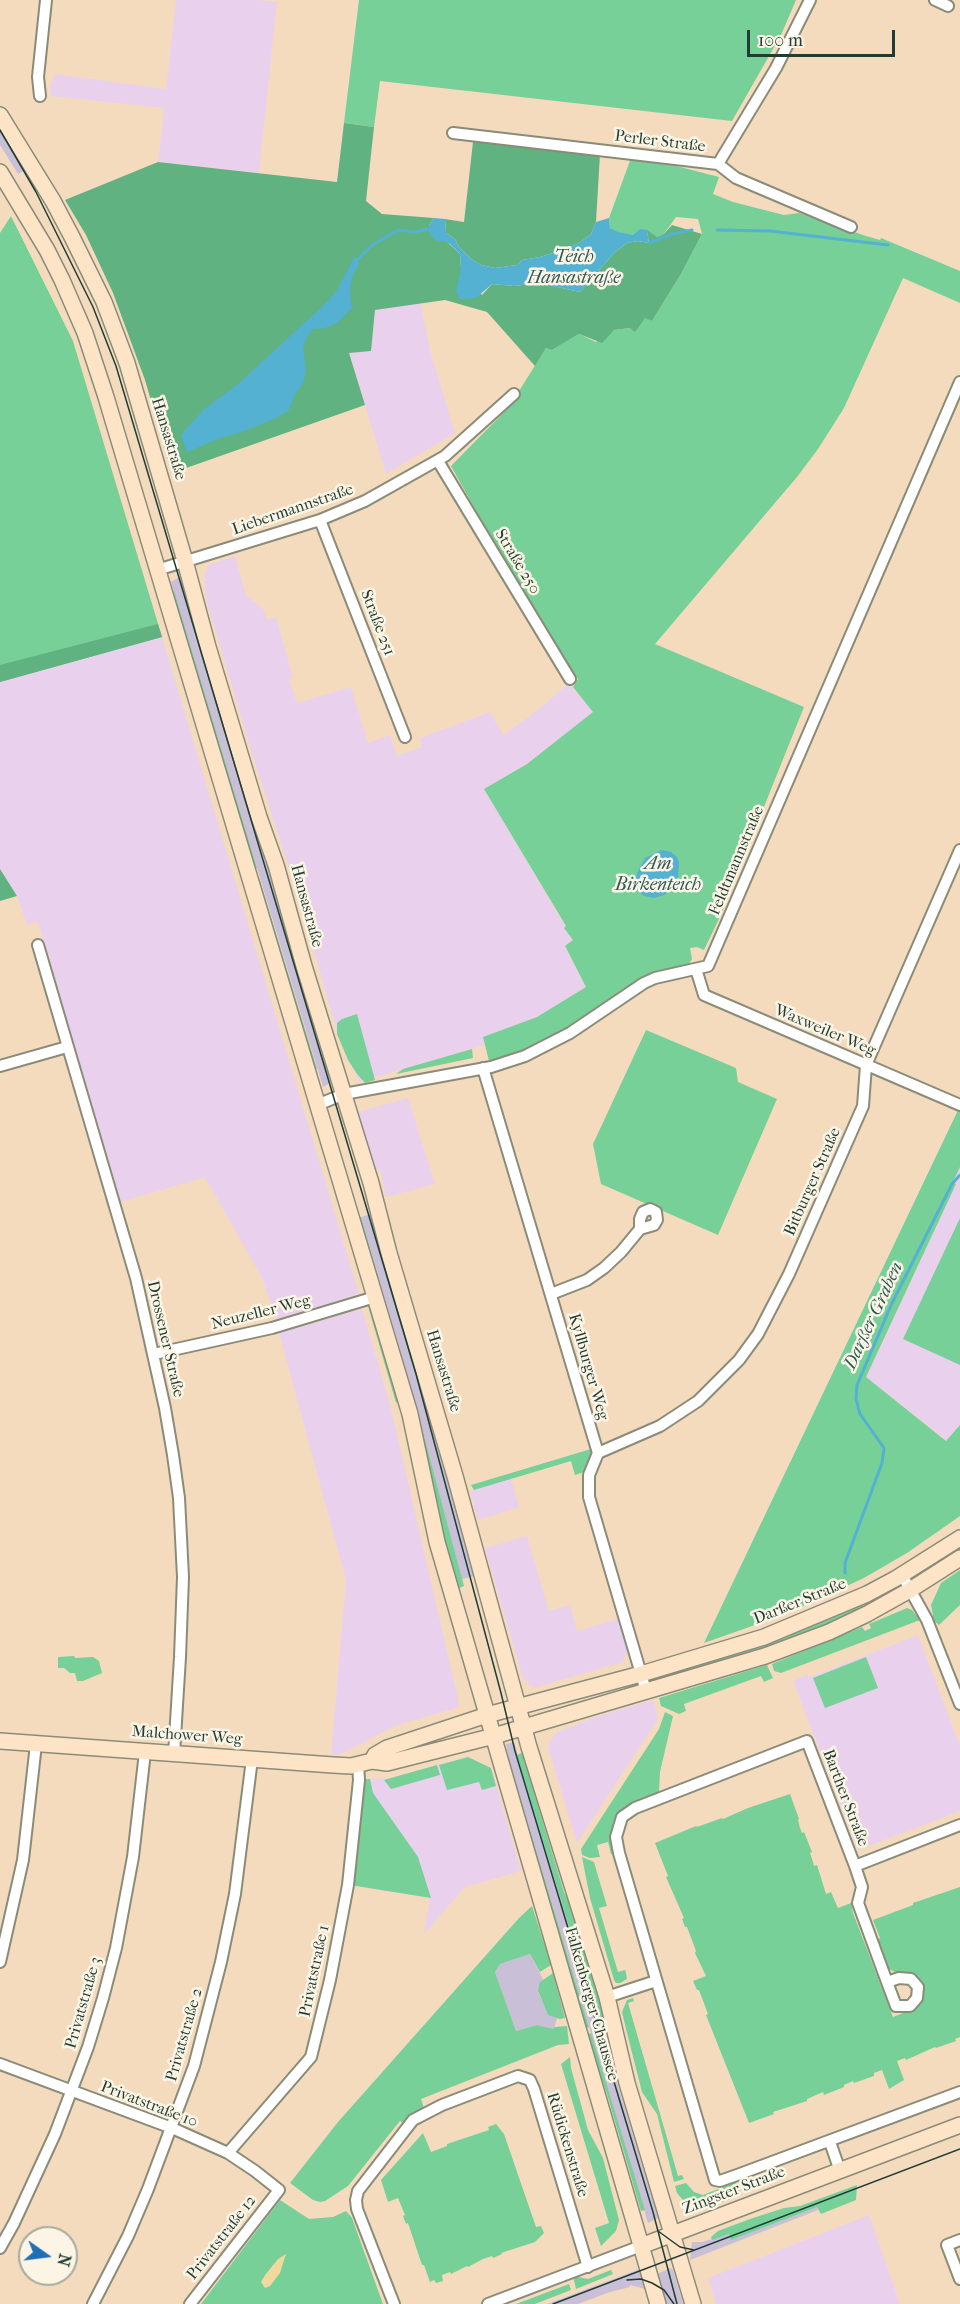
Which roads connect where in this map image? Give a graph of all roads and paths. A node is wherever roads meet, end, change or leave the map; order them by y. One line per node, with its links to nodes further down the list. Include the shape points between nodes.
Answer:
1 (46, 0): 5 (street, via 38,77)
2 (810, 0): 8 (street, via 776,68)
3 (935, 0): 4 (street)
4 (948, 6)
5 (40, 96)
6 (0, 115): 15 (main road, Hansastraße, via 53,201 104,302 127,363)
7 (453, 133): 8 (street, Perler Straße)
8 (718, 164): 10 (street, Perler Straße, via 735,178)
9 (0, 172): 16 (main road, via 47,250 85,333)
10 (850, 227)
11 (960, 382): 21 (street, Feldtmannstraße, via 708,966)
12 (514, 394): 13 (street, Liebermannstraße)
13 (438, 460): 14 (street, Liebermannstraße, via 365,501); 17 (street, Straße 250)
14 (320, 519): 15 (street, Liebermannstraße); 18 (street, Straße 251)
15 (186, 561): 16 (street, Liebermannstraße); 26 (main road, Hansastraße, via 208,647)
16 (157, 570): 27 (main road)
17 (570, 679)
18 (405, 737)
19 (960, 850): 23 (street, Bitburger Straße)
20 (38, 945): 22 (street, Drossener Straße)
21 (696, 969): 23 (street, Waxweiler Weg, via 704,995); 25 (street, via 644,983 547,1046)
22 (67, 1047): 24 (street); 32 (street, Drossener Straße, via 136,1278)
23 (866, 1065): 28 (street, Waxweiler Weg); 33 (street, Bitburger Straße, via 862,1106 789,1274 758,1334 739,1360 698,1401 660,1426)
24 (0, 1066)
25 (483, 1068): 26 (street); 30 (street, Kyllburger Weg)
26 (344, 1094): 27 (street); 41 (main road, Hansastraße)
27 (317, 1105): 31 (main road)
28 (960, 1105)
29 (640, 1229): 30 (street, via 604,1268 587,1280)
30 (550, 1294): 33 (street, Kyllburger Weg)
31 (375, 1298): 32 (street, Neuzeller Weg, via 272,1328); 42 (main road, via 410,1414 437,1542)
32 (154, 1354): 48 (street, Drossener Straße, via 173,1455 182,1551)
33 (598, 1453): 38 (street, via 589,1475 589,1497)
34 (960, 1538): 36 (main road, Darßer Straße)
35 (960, 1558): 37 (main road)
36 (902, 1575): 37 (street); 38 (main road, Darßer Straße, via 764,1637)
37 (910, 1590): 39 (main road, via 829,1632 765,1656); 40 (street, via 934,1635)
38 (641, 1674): 39 (street); 41 (main road, Darßer Straße)
39 (646, 1691): 43 (main road)
40 (960, 1704)
41 (518, 1706): 42 (main road, Darßer Straße); 43 (main road, Hansastraße)
42 (488, 1715): 44 (main road, Falkenberger Chaussee); 50 (main road, via 387,1749)
43 (524, 1727): 44 (main road); 56 (main road, Falkenberger Chaussee)
44 (494, 1736): 50 (main road, Malchower Weg, via 387,1763); 68 (main road, Falkenberger Chaussee)
45 (0, 1741): 46 (main road, Malchower Weg)
46 (36, 1743): 47 (main road, Malchower Weg); 53 (street, via 23,1860)
47 (145, 1752): 48 (main road, Malchower Weg); 58 (street, Privatstraße 3, via 133,1857 116,1948)
48 (174, 1754): 49 (main road, Malchower Weg)
49 (252, 1759): 50 (main road, Malchower Weg, via 333,1765); 61 (street, Privatstraße 2, via 222,1962)
50 (365, 1762): 63 (street, Privatstraße 1, via 359,1780 348,1885 311,2057)
51 (960, 1825): 52 (street, Barther Straße)
52 (855, 1866): 54 (street, Barther Straße, via 807,1741 635,1808 622,1817 616,1837); 55 (street, Barther Straße, via 862,1887 858,1903)
53 (0, 1962)
54 (656, 1981): 56 (street, Falkenberger Chaussee); 62 (street, Zingster Straße, via 715,2180)
55 (887, 1982)
56 (607, 1997): 66 (main road, Falkenberger Chaussee, via 627,2083)
57 (0, 2064): 58 (street, Privatstraße 10)
58 (72, 2091): 61 (street, Privatstraße 10); 69 (street, Privatstraße 3)
59 (960, 2092): 62 (street, Zingster Straße)
60 (960, 2125): 64 (main road, Zingster Straße)
61 (172, 2128): 63 (street, Privatstraße 10); 72 (street, Privatstraße 2, via 128,2236)
62 (830, 2142): 64 (street)
63 (228, 2153): 65 (street, Privatstraße 10)
64 (840, 2171): 66 (main road, Zingster Straße)
65 (279, 2190): 73 (street, Privatstraße 12)
66 (672, 2234): 68 (main road, Zingster Straße); 77 (main road, Falkenberger Chaussee)
67 (960, 2240): 71 (street, via 947,2245)
68 (642, 2246): 70 (street); 76 (main road, Falkenberger Chaussee)
69 (0, 2248)
70 (588, 2267): 74 (street, Rüdickenstraße, via 534,2089 530,2080 518,2076 413,2120 358,2191 357,2209); 75 (street)
71 (960, 2278)
72 (93, 2304)
73 (190, 2304)
74 (394, 2304)
75 (488, 2304)
76 (658, 2304)
77 (693, 2304)

